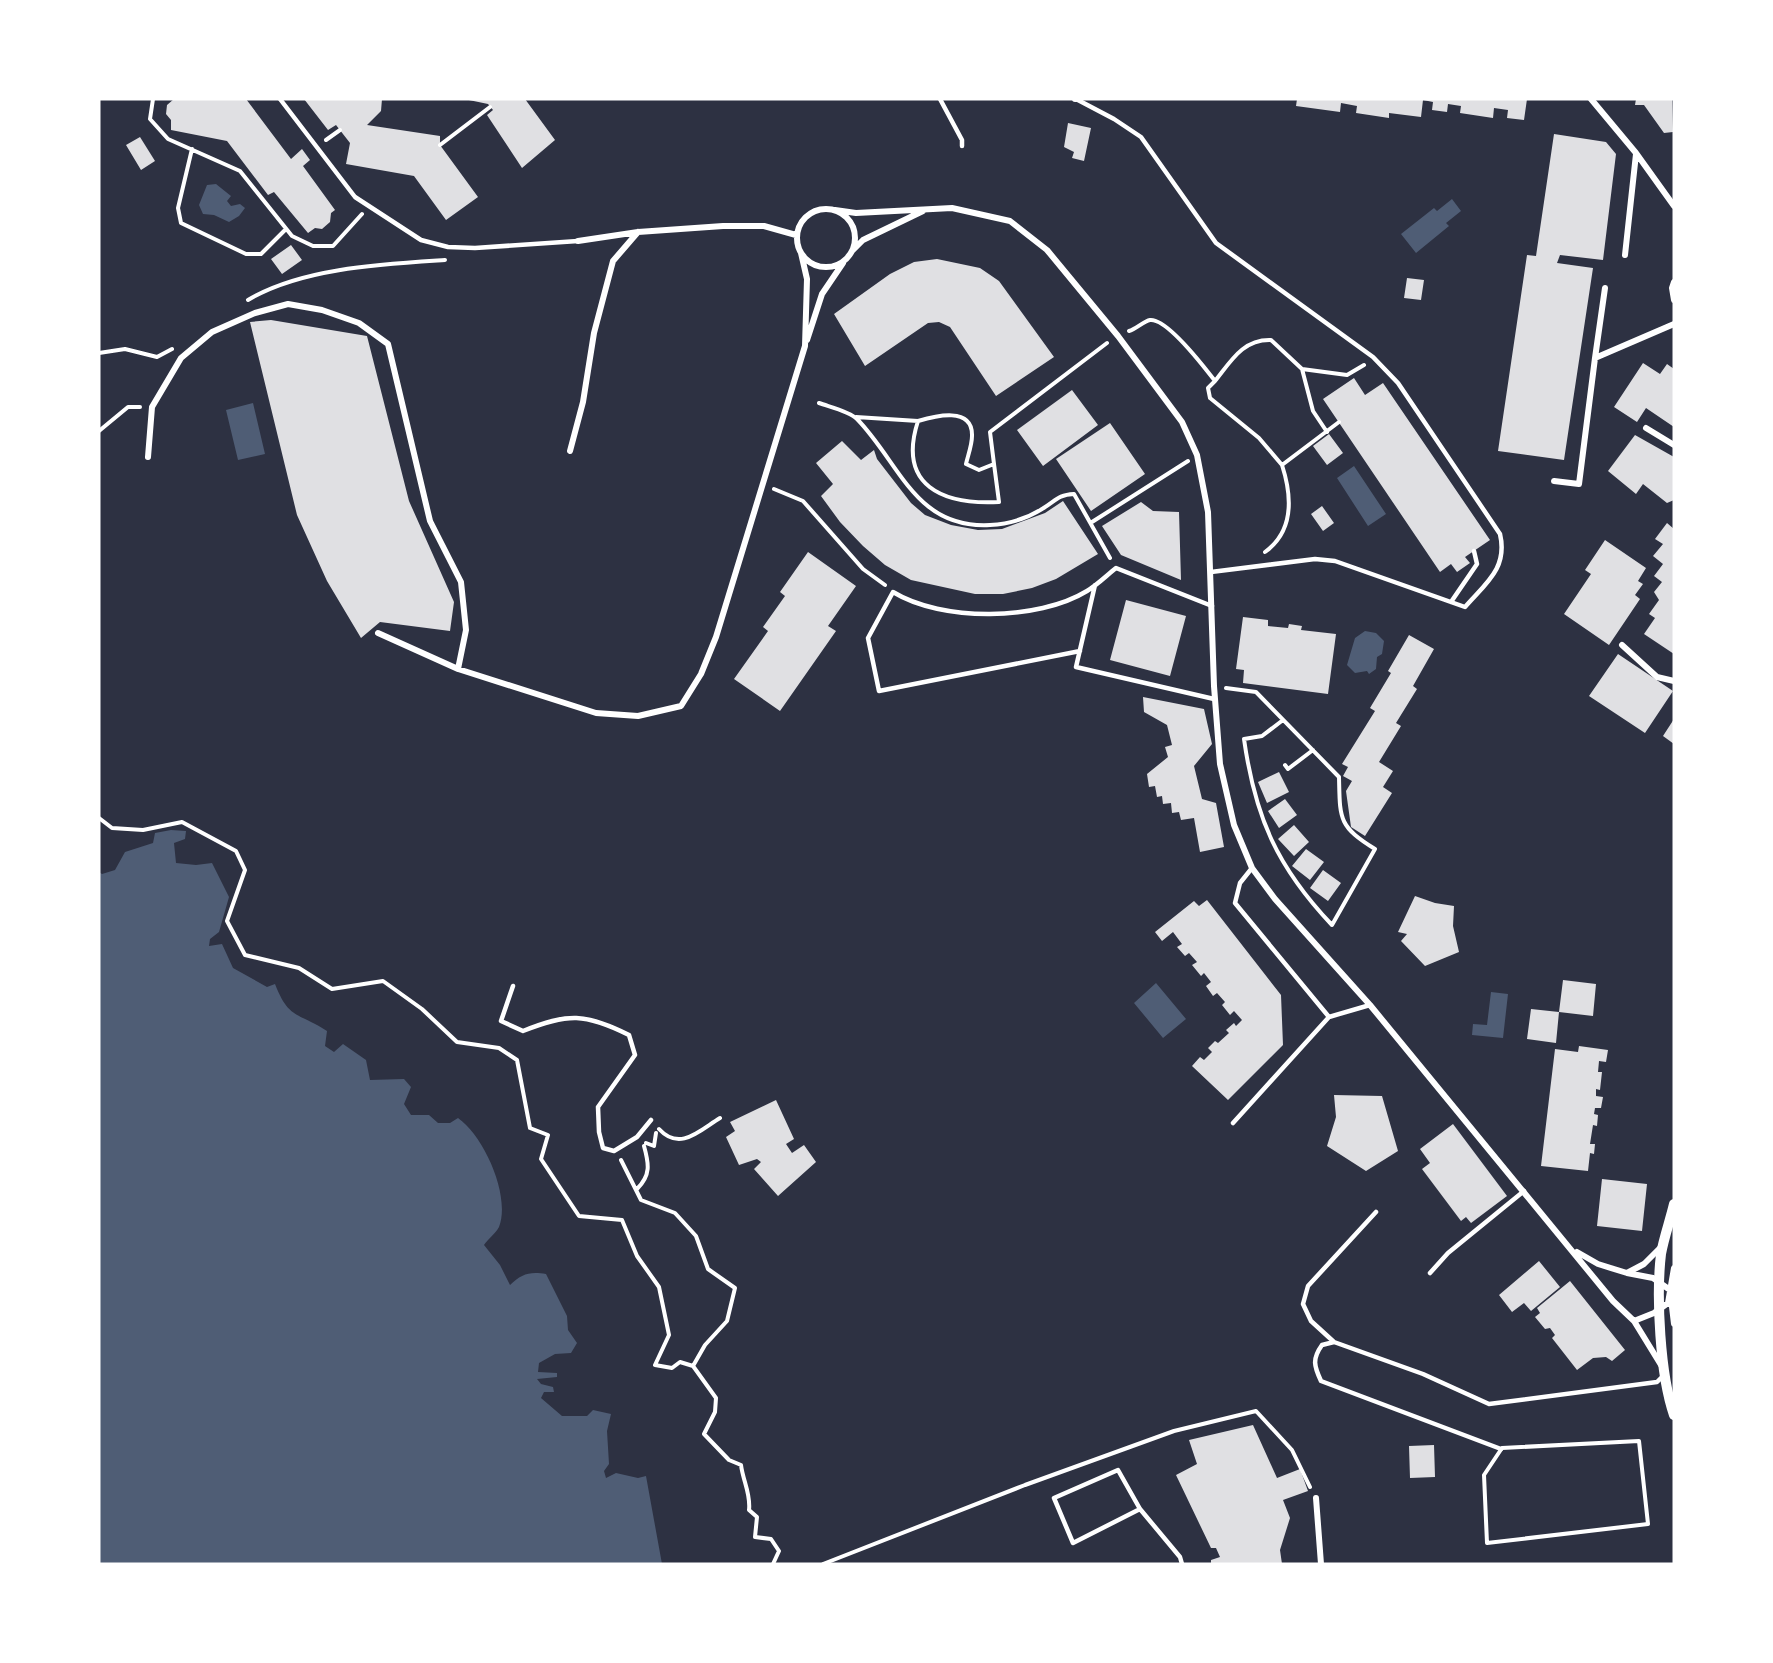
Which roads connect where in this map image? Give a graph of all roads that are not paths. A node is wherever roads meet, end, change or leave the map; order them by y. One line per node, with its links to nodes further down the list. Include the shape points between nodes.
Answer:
1 (280, 99): 12 (lane, via 355,197 421,240 448,247 476,248)
2 (940, 99): 5 (lane, via 963,140)
3 (1076, 99): 31 (lane, via 1142,137 1216,243 1373,357 1398,383 1500,534 1504,550 1498,570 1465,607)
4 (1591, 99): 6 (street)
5 (962, 146)
6 (1636, 153): 7 (street); 15 (street)
7 (1674, 206)
8 (926, 209): 9 (street, via 856,213); 14 (street, via 863,240); 29 (street, via 952,208 1010,221 1047,250 1118,336 1182,422 1197,455 1208,512)
9 (835, 210): 11 (street, via 811,212); 14 (street, via 853,226)
10 (638, 232): 11 (street, via 764,226); 12 (street); 25 (street, via 613,261)
11 (796, 235): 13 (street)
12 (578, 241)
13 (801, 253): 16 (street, via 818,267 837,266); 21 (street, via 807,279)
14 (851, 253): 16 (street)
15 (1625, 255)
16 (845, 260): 21 (street, via 822,294)
17 (1674, 282): 19 (street)
18 (1605, 288): 22 (street)
19 (1674, 300)
20 (1674, 324): 22 (street)
21 (805, 346): 36 (street, via 716,637 701,674 681,706 638,716 596,713)
22 (1595, 358): 27 (street, via 1579,484)
23 (1646, 428): 24 (street)
24 (1674, 446)
25 (570, 451)
26 (148, 457): 36 (street, via 152,407 181,358 212,332 288,304 359,323 388,344 430,521 460,582 466,630)
27 (1554, 481)
28 (1474, 551): 31 (lane, via 1477,564)
29 (1210, 572): 31 (lane, via 1315,559 1335,561); 32 (street)
30 (1095, 585): 32 (lane, via 1116,568); 35 (lane); 35 (lane, via 1054,605 1012,613 938,610 894,592 868,638 879,691)
31 (1451, 602)
32 (1212, 606): 38 (street)
33 (378, 633): 36 (street)
34 (1622, 645): 37 (street, via 1657,677)
35 (1080, 651): 38 (lane, via 1076,667)
36 (458, 669)
37 (1674, 681)
38 (1214, 699): 39 (street, via 1220,764 1234,825)
39 (1252, 868): 41 (street); 42 (lane, via 1240,883 1235,903)
40 (513, 986): 43 (lane, via 501,1021 523,1031 554,1018 577,1017 629,1035 635,1055 598,1107 598,1132 603,1148 614,1150 637,1137)
41 (1370, 1005): 42 (lane); 45 (street)
42 (1329, 1017): 44 (lane)
43 (651, 1120)
44 (1233, 1123)
45 (1524, 1191): 49 (street); 51 (lane, via 1448,1253)
46 (1674, 1204): 48 (street)
47 (1376, 1212): 58 (lane, via 1308,1286 1303,1304 1311,1321)
48 (1663, 1244): 52 (street, via 1644,1264); 53 (street)
49 (1572, 1249): 52 (street, via 1598,1264); 56 (street)
50 (1674, 1268): 54 (street)
51 (1430, 1273)
52 (1628, 1273): 53 (street)
53 (1660, 1283): 54 (street); 55 (street)
54 (1670, 1290): 55 (street, via 1668,1303); 57 (street)
55 (1660, 1309): 56 (street); 59 (street)
56 (1634, 1321): 59 (street)
57 (1674, 1324)
58 (1334, 1342): 59 (lane, via 1423,1374 1489,1404 1657,1382); 61 (lane, via 1322,1345 1315,1355 1314,1366 1321,1381)
59 (1666, 1373): 60 (street)
60 (1674, 1415)
61 (1502, 1449)
62 (1316, 1498): 65 (street)
63 (1140, 1509): 63 (lane, via 1118,1470 1054,1498 1073,1543); 64 (lane)
64 (1182, 1564)
65 (1321, 1564)

